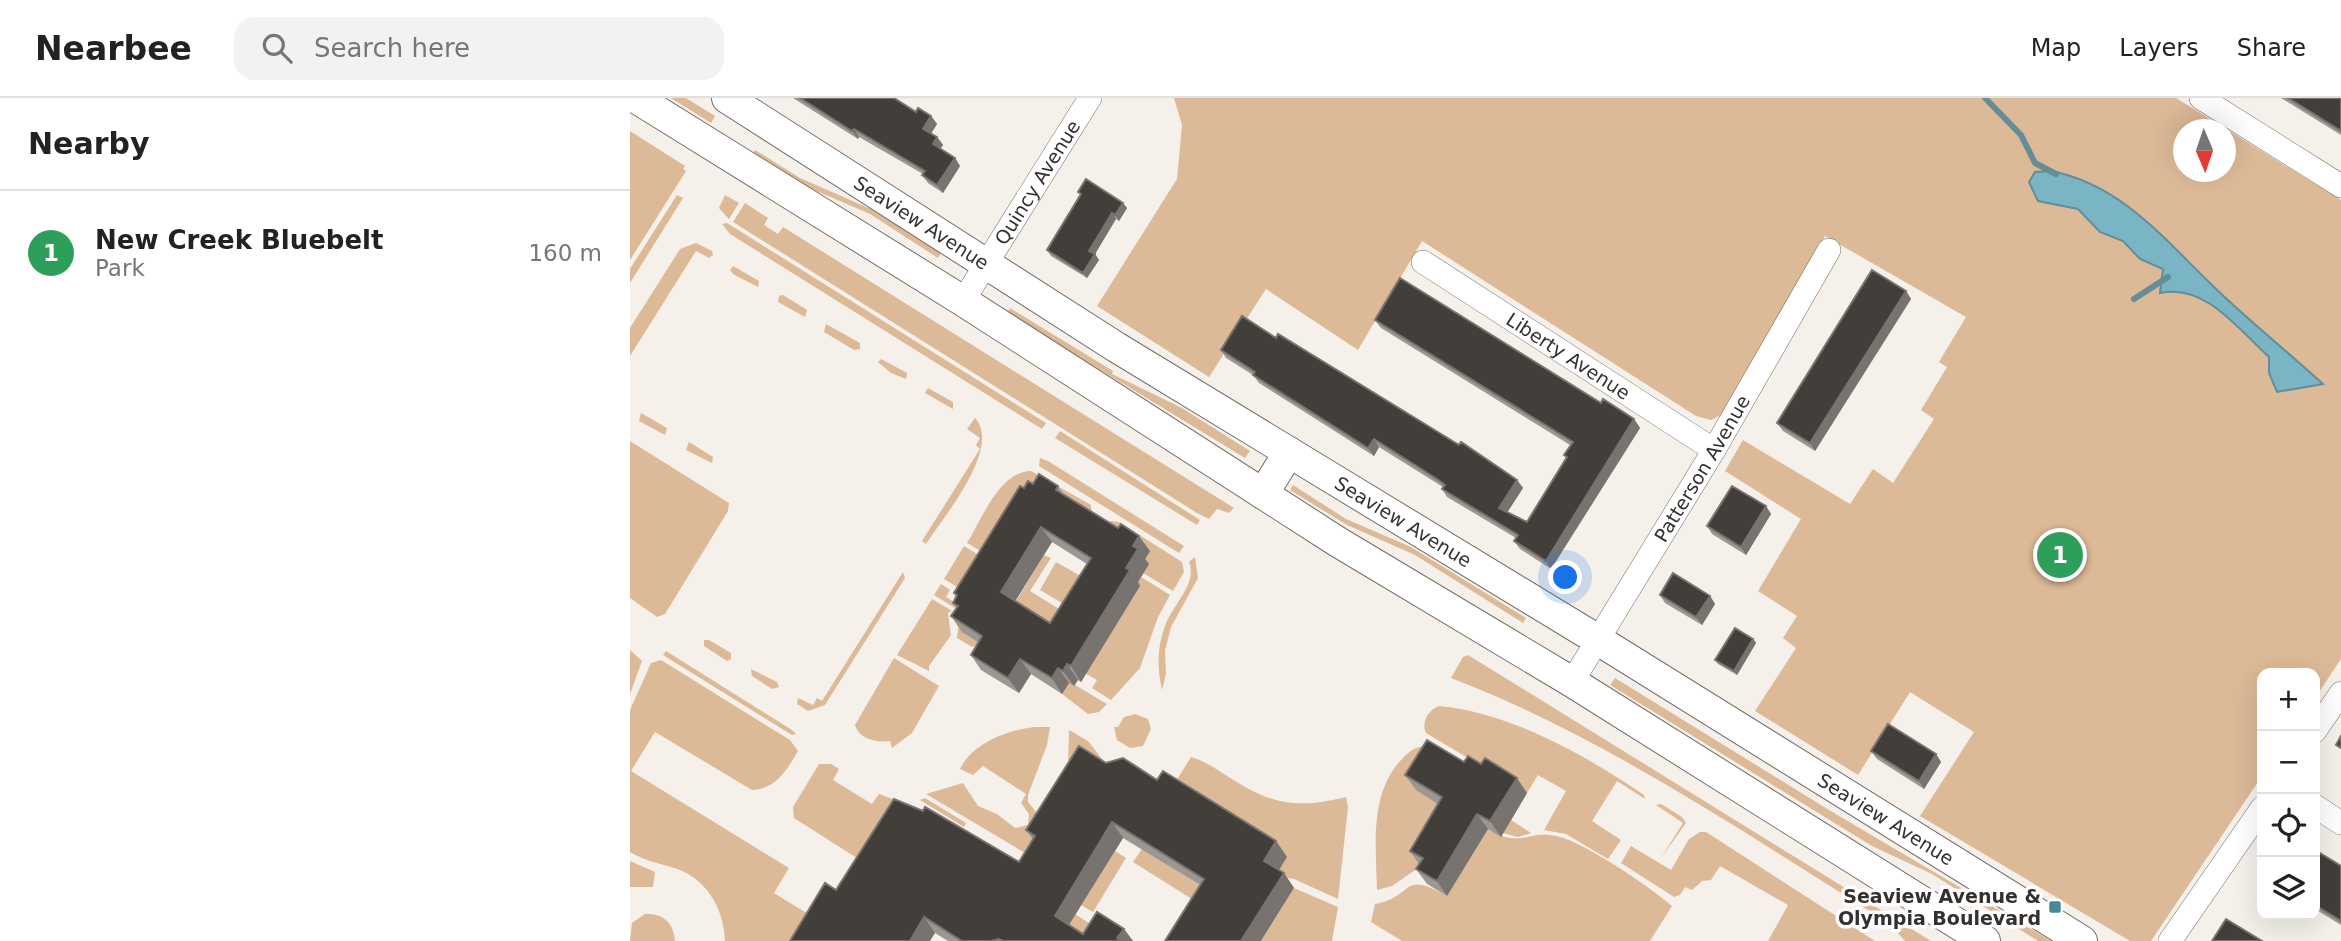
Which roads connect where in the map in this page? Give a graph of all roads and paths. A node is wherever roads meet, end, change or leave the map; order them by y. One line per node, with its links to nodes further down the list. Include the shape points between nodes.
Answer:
1 (636, 98): 9 (street)
2 (727, 98): 7 (street, Seaview Avenue)
3 (1090, 98): 7 (street, Quincy Avenue)
4 (2201, 98): 5 (street)
5 (2341, 186)
6 (1829, 250): 10 (street, Patterson Avenue)
7 (987, 262): 9 (street, Quincy Avenue); 11 (street, Seaview Avenue)
8 (1423, 262): 10 (street, Liberty Avenue)
9 (963, 301): 12 (street)
10 (1714, 450): 13 (street, Patterson Avenue)
11 (1289, 452): 12 (street); 13 (street, Seaview Avenue)
12 (1263, 494): 14 (street)
13 (1598, 640): 14 (street, Patterson Avenue); 21 (street, Seaview Avenue)
14 (1572, 682): 20 (street)
15 (2341, 693): 16 (street)
16 (2320, 724)
17 (2320, 809): 19 (street)
18 (2257, 815): 22 (street)
19 (2341, 823)
20 (1985, 941)
21 (2082, 941)
22 (2170, 941)

